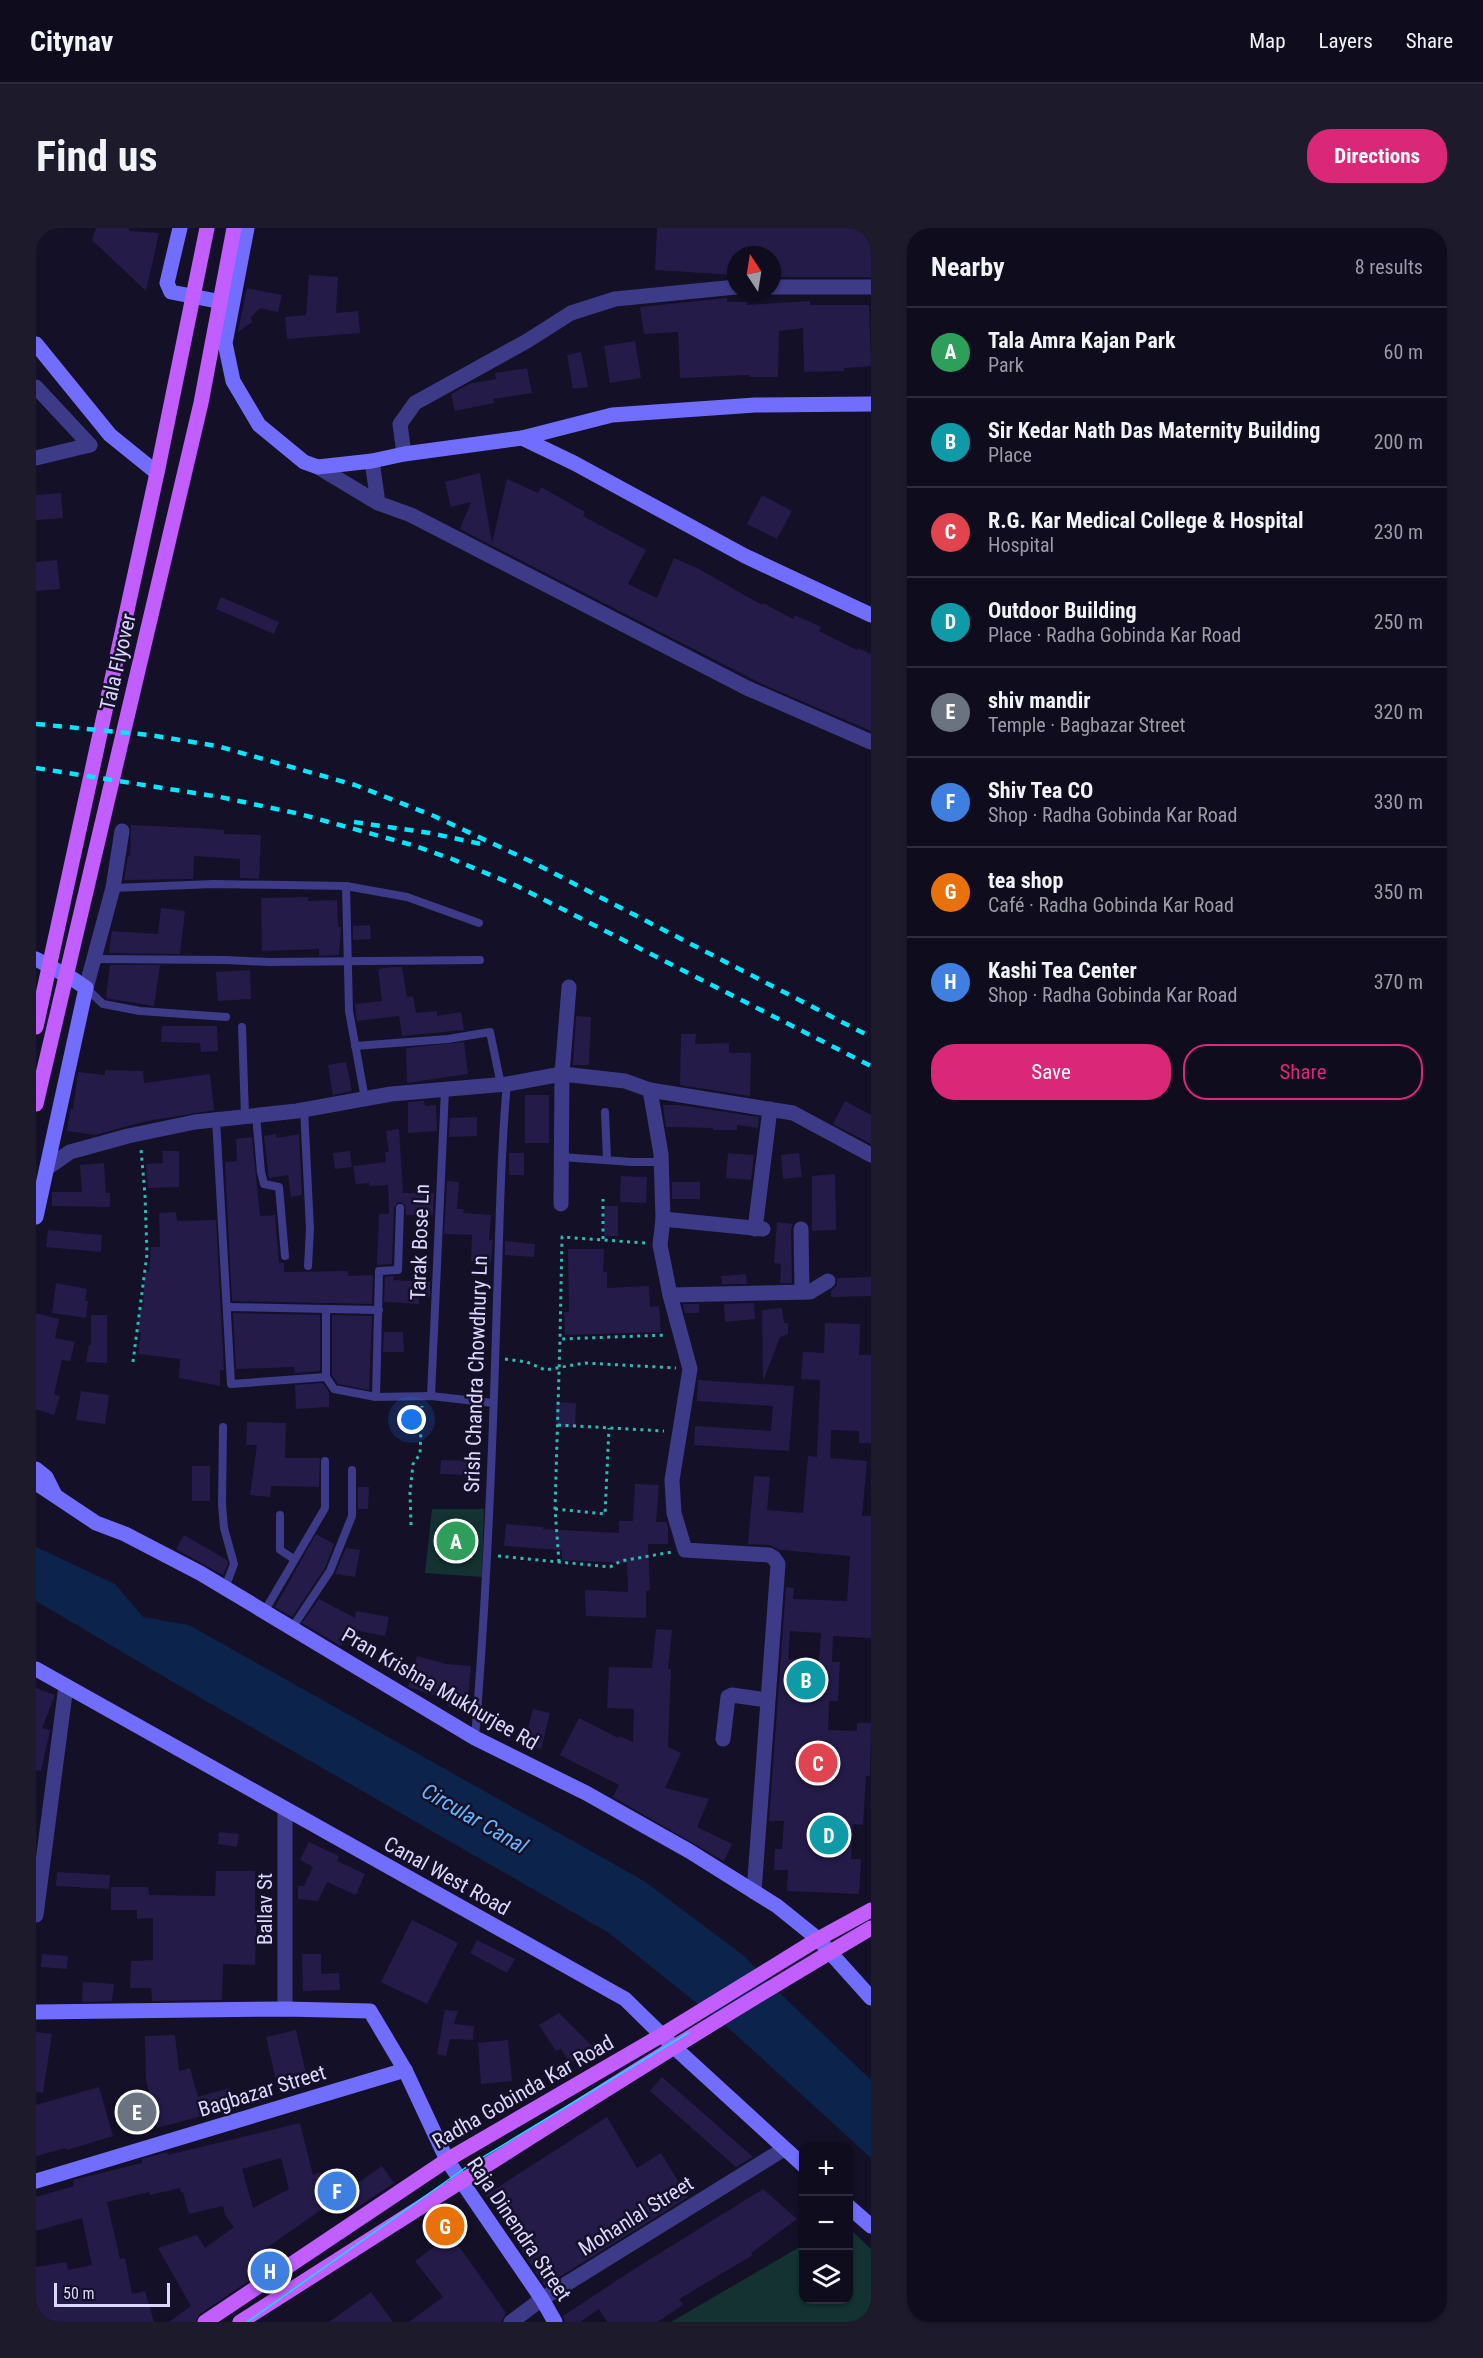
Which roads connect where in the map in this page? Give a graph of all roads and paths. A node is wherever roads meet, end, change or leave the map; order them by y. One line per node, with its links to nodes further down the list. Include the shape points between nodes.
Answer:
1 (180, 228): 8 (street, via 167,283 171,292)
2 (207, 228): 17 (main road, Tala Flyover)
3 (234, 228): 40 (main road, Tala Flyover, via 201,403)
4 (247, 228): 8 (street)
5 (781, 287): 6 (street)
6 (871, 287)
7 (727, 288): 13 (street, via 615,299 571,313 415,403 400,424)
8 (232, 304): 16 (street, via 225,343 232,381 260,425 304,462)
9 (36, 344): 17 (street, via 110,435)
10 (36, 388): 14 (street, via 90,445)
11 (871, 404): 12 (street, via 755,405 612,415)
12 (522, 438): 13 (street); 19 (street, via 745,556)
13 (404, 454): 15 (street)
14 (36, 458)
15 (372, 461): 16 (street); 18 (street)
16 (318, 466): 18 (street)
17 (157, 473): 32 (main road, Tala Flyover)
18 (378, 503): 20 (street, via 411,515 747,688)
19 (871, 615)
20 (871, 742)
21 (122, 831): 23 (street)
22 (346, 886): 23 (lane, via 214,884); 24 (lane, via 407,897); 28 (lane)
23 (113, 888): 26 (street)
24 (479, 923)
25 (36, 959): 30 (street)
26 (95, 959): 28 (lane); 30 (street)
27 (480, 960): 28 (lane)
28 (348, 961): 34 (lane, via 349,1011)
29 (569, 987): 35 (street)
30 (86, 988): 31 (lane, via 103,1004 140,1011); 51 (street)
31 (226, 1017)
32 (36, 1027)
33 (242, 1027): 44 (lane)
34 (355, 1046): 36 (lane, Srish Chandra Chowdhury Ln, via 490,1032); 39 (lane)
35 (562, 1074): 36 (street); 38 (street, via 625,1081); 48 (street)
36 (504, 1084): 37 (street); 70 (lane, Srish Chandra Chowdhury Ln)
37 (445, 1090): 39 (street); 75 (lane, Tarak Bose Ln)
38 (650, 1090): 41 (street); 50 (street)
39 (365, 1099): 42 (street)
40 (36, 1104)
41 (770, 1108): 47 (street, via 793,1113); 56 (street, via 759,1229)
42 (304, 1109): 44 (street); 61 (lane)
43 (605, 1112): 49 (lane)
44 (250, 1116): 45 (street); 60 (lane, via 264,1184 279,1186)
45 (216, 1119): 46 (street); 65 (lane)
46 (140, 1135): 51 (street, via 70,1152); 71 (path, via 147,1254)
47 (871, 1155)
48 (561, 1157): 49 (lane); 53 (street)
49 (607, 1160): 50 (lane)
50 (661, 1161): 56 (street)
51 (47, 1168): 55 (street)
52 (603, 1199): 58 (path)
53 (561, 1204)
54 (400, 1208): 67 (lane, via 398,1270 379,1271)
55 (36, 1217)
56 (663, 1219): 59 (street)
57 (801, 1229): 63 (street)
58 (603, 1240): 59 (path); 69 (path, via 562,1237)
59 (660, 1245): 64 (street)
60 (285, 1256)
61 (308, 1266)
62 (828, 1281): 63 (street, via 810,1292)
63 (802, 1292): 64 (street)
64 (670, 1295): 68 (street)
65 (228, 1307): 66 (lane); 74 (lane, via 231,1384)
66 (326, 1309): 67 (lane); 74 (lane)
67 (379, 1310): 76 (lane)
68 (680, 1335): 69 (path); 73 (street)
69 (560, 1339): 72 (path)
70 (495, 1358): 72 (path, via 527,1362 545,1370); 77 (lane, Srish Chandra Chowdhury Ln)
71 (133, 1362)
72 (559, 1367): 73 (path, via 585,1363); 78 (path)
73 (690, 1369): 81 (street)
74 (326, 1377): 76 (lane, via 334,1389)
75 (427, 1396): 76 (lane); 77 (lane); 89 (path, via 420,1454 414,1464 410,1493)
76 (376, 1397)
77 (492, 1403): 91 (lane, Srish Chandra Chowdhury Ln)
78 (558, 1425): 80 (path); 87 (path)
79 (224, 1427): 94 (lane, via 222,1505 234,1564)
80 (609, 1428): 81 (path); 87 (path, via 605,1514)
81 (680, 1432): 90 (street, via 672,1480 674,1513)
82 (325, 1461): 92 (lane, via 325,1508)
83 (36, 1469): 86 (street, via 46,1477)
84 (352, 1470): 96 (lane, via 352,1516 330,1571)
85 (36, 1483): 86 (street, Pran Krishna Mukhurjee Rd)
86 (57, 1499): 94 (street, Pran Krishna Mukhurjee Rd)
87 (555, 1509): 93 (path)
88 (280, 1515): 92 (lane, via 280,1550)
89 (411, 1525)
90 (685, 1550): 93 (path, via 621,1561 610,1567); 99 (street, via 774,1558 777,1564)
91 (487, 1555): 93 (path); 100 (lane, Srish Chandra Chowdhury Ln)
92 (294, 1559): 95 (lane)
93 (559, 1562)
94 (225, 1588): 95 (street, Pran Krishna Mukhurjee Rd)
95 (264, 1612): 96 (street, Pran Krishna Mukhurjee Rd)
96 (292, 1628): 100 (street, Pran Krishna Mukhurjee Rd)
97 (36, 1669): 98 (street, Canal West Road)
98 (66, 1686): 102 (street, Canal West Road); 105 (street)
99 (767, 1700): 101 (street, via 728,1697); 103 (street)
100 (475, 1738): 103 (street, Pran Krishna Mukhurjee Rd, via 606,1805)
101 (723, 1739)
102 (285, 1810): 110 (street, Ballav St); 112 (street, Canal West Road, via 625,1999)
103 (754, 1892): 107 (street, Pran Krishna Mukhurjee Rd)
104 (871, 1910): 107 (main road, Radha Gobinda Kar Road)
105 (36, 1915)
106 (871, 1928): 108 (main road, Radha Gobinda Kar Road)
107 (818, 1939): 108 (street, Pran Krishna Mukhurjee Rd); 112 (main road, Radha Gobinda Kar Road)
108 (831, 1952): 109 (street, Pran Krishna Mukhurjee Rd); 113 (main road, Radha Gobinda Kar Road)
109 (871, 1998)
110 (285, 2009): 111 (street); 114 (street, via 370,2010)
111 (36, 2013)
112 (662, 2035): 113 (street, Canal West Road); 116 (main road, Radha Gobinda Kar Road)
113 (674, 2047): 115 (street, Canal West Road); 119 (main road, Radha Gobinda Kar Road)
114 (405, 2070): 116 (street); 118 (street, Bagbazar Street)
115 (784, 2149): 117 (street, Canal West Road); 122 (street, Mohanlal Street)
116 (447, 2160): 119 (street, Raja Dinendra Street); 123 (main road, Radha Gobinda Kar Road)
117 (799, 2162)
118 (36, 2181)
119 (462, 2182): 122 (street, Raja Dinendra Street); 124 (main road, Radha Gobinda Kar Road)
120 (853, 2210): 121 (street)
121 (871, 2226)
122 (542, 2299): 125 (street, Mohanlal Street); 126 (street, Raja Dinendra Street)
123 (205, 2322)
124 (240, 2322)
125 (511, 2322)
126 (555, 2322)

